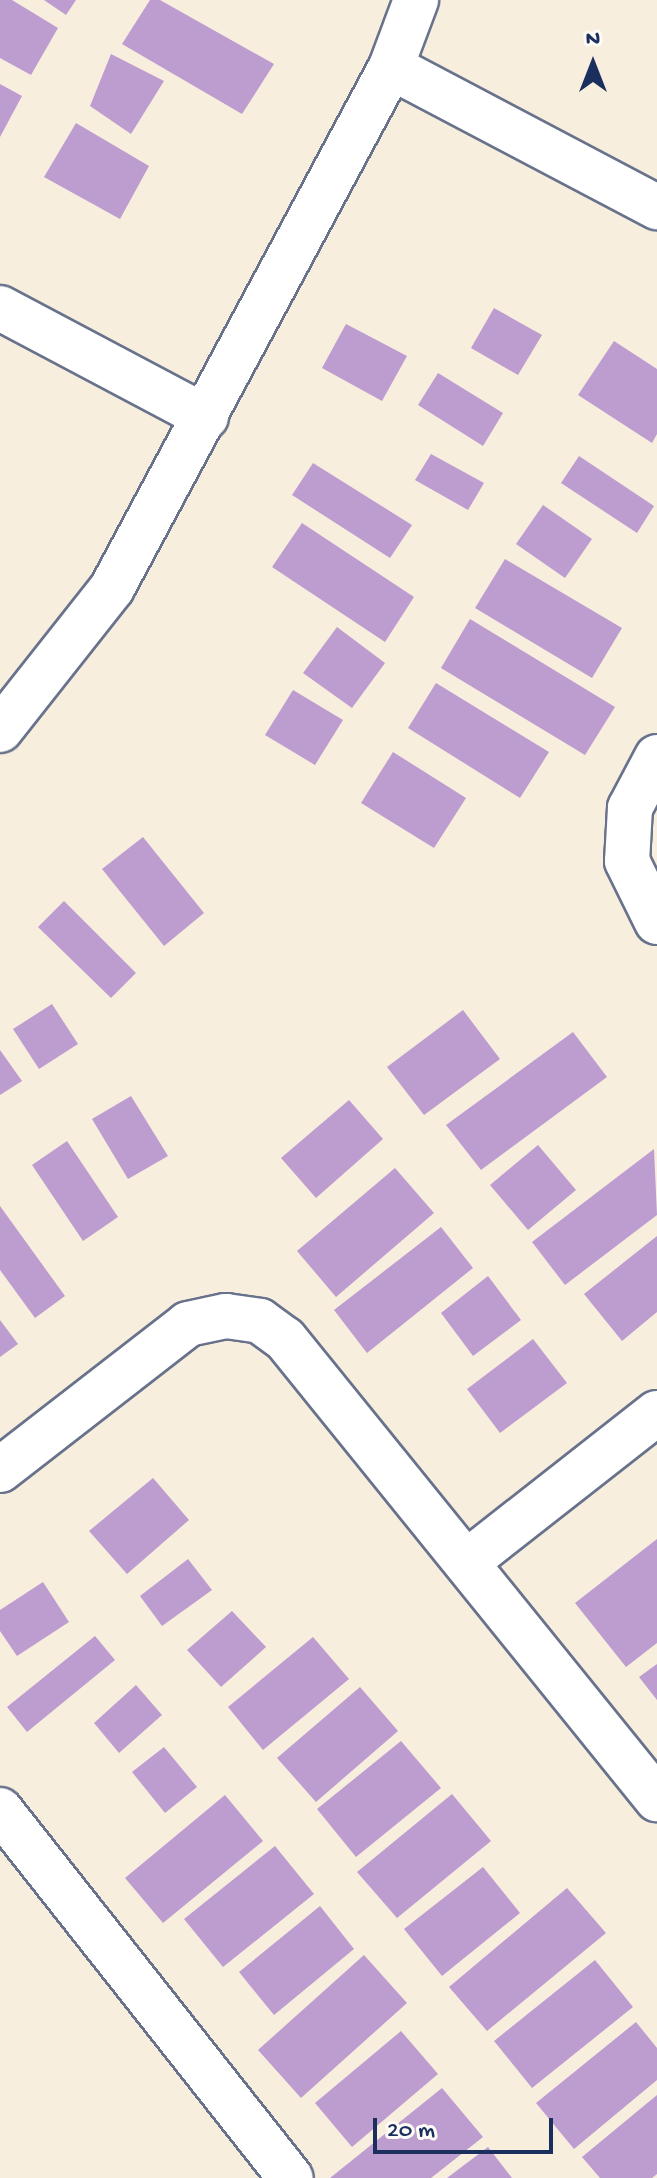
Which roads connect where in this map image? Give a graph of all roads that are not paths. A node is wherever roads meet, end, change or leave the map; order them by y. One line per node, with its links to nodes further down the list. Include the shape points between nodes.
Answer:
1 (416, 0): 2 (street)
2 (391, 67): 3 (street); 5 (street)
3 (657, 207)
4 (0, 308): 5 (street)
5 (206, 417): 6 (street, via 112,588)
6 (0, 730)
7 (657, 757): 8 (street, via 630,808 627,861)
8 (657, 922)
9 (657, 1413): 11 (street)
10 (0, 1470): 11 (street, via 188,1324 226,1316 260,1321 285,1339)
11 (468, 1561): 12 (street)
12 (657, 1799)
13 (0, 1810): 14 (street)
14 (291, 2178)

